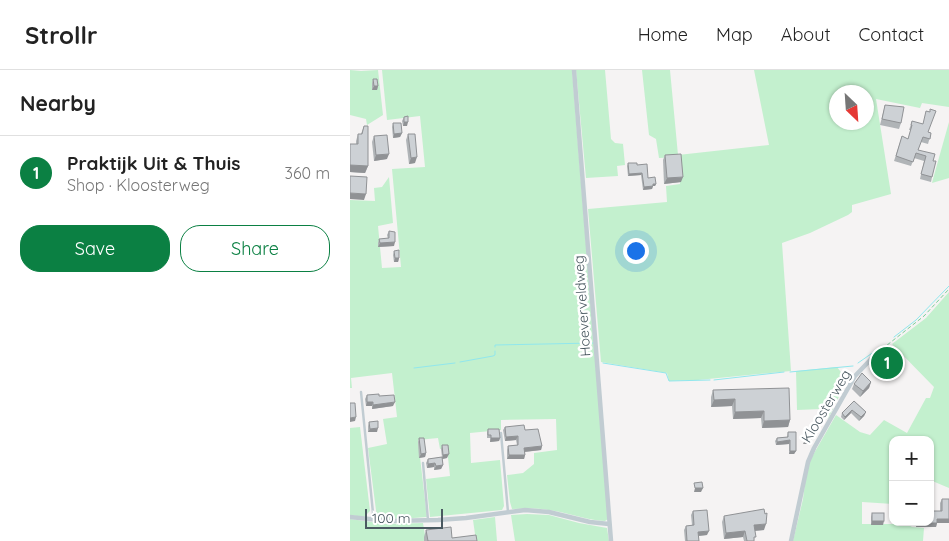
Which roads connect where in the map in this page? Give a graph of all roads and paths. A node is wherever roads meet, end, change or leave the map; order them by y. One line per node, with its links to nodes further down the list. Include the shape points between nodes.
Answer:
1 (574, 70): 11 (street, Hoeverveldweg)
2 (949, 289): 3 (path, via 924,316)
3 (873, 357): 13 (street, Kloosterweg, via 855,376 814,448)
4 (361, 392): 9 (lane)
5 (501, 433): 7 (lane)
6 (423, 463): 10 (lane)
7 (508, 512): 10 (street); 11 (street, via 548,512)
8 (350, 517): 9 (street)
9 (371, 519): 10 (street)
10 (428, 520)
11 (609, 524): 12 (street, Hoeverveldweg)
12 (610, 541)
13 (791, 541)

